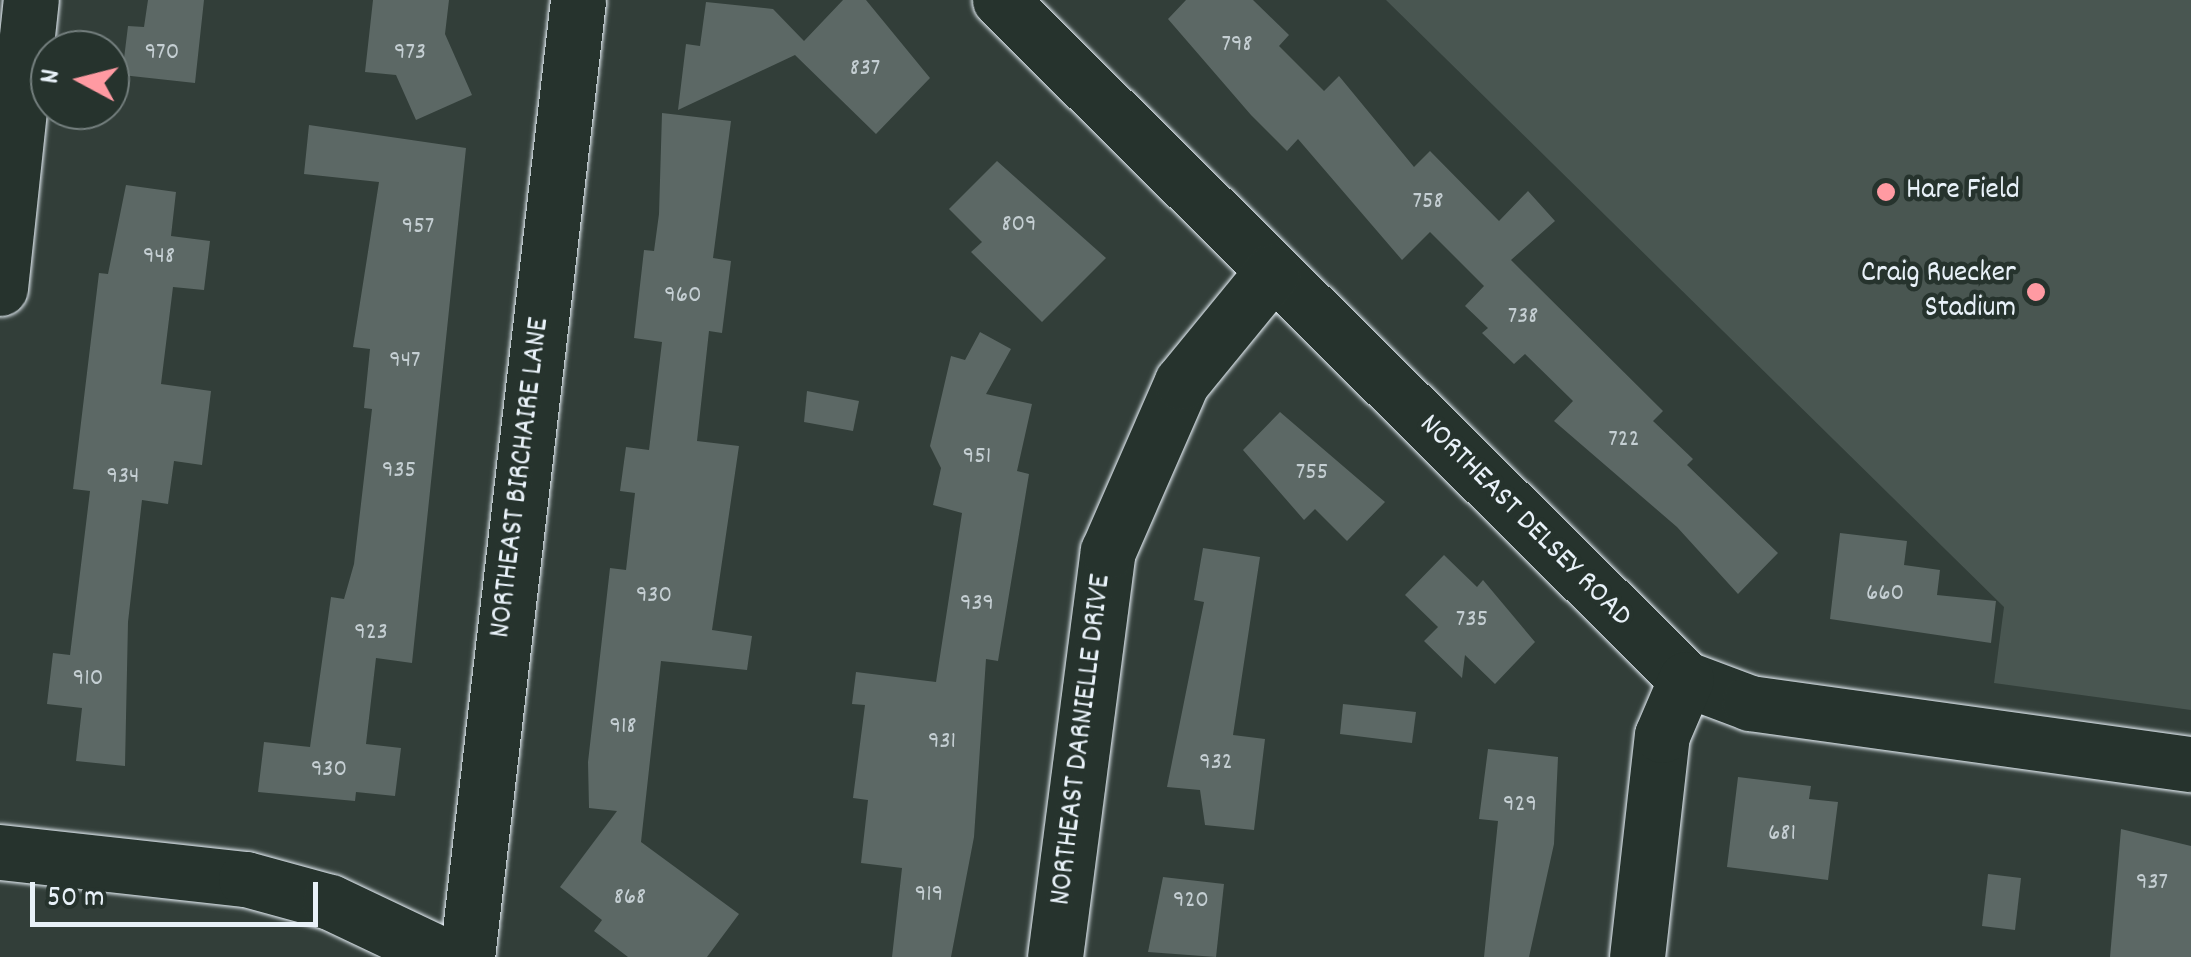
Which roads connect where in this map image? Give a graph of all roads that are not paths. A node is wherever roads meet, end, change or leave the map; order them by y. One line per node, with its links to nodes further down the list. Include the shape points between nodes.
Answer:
1 (31, 0): 5 (street)
2 (578, 0): 10 (street, NORTHEAST BIRCHAIRE LANE)
3 (1000, 0): 4 (street, NORTHEAST DELSEY ROAD)
4 (1272, 272): 6 (street, NORTHEAST DELSEY ROAD); 11 (street, NORTHEAST DARNIELLE DRIVE, via 1182,382 1108,550)
5 (0, 288)
6 (1686, 679): 7 (street, NORTHEAST DELSEY ROAD, via 1750,703); 12 (street, via 1662,734)
7 (2191, 764)
8 (0, 852): 9 (street, via 246,879 330,902)
9 (446, 957)
10 (468, 957)
11 (1056, 957)
12 (1637, 957)

